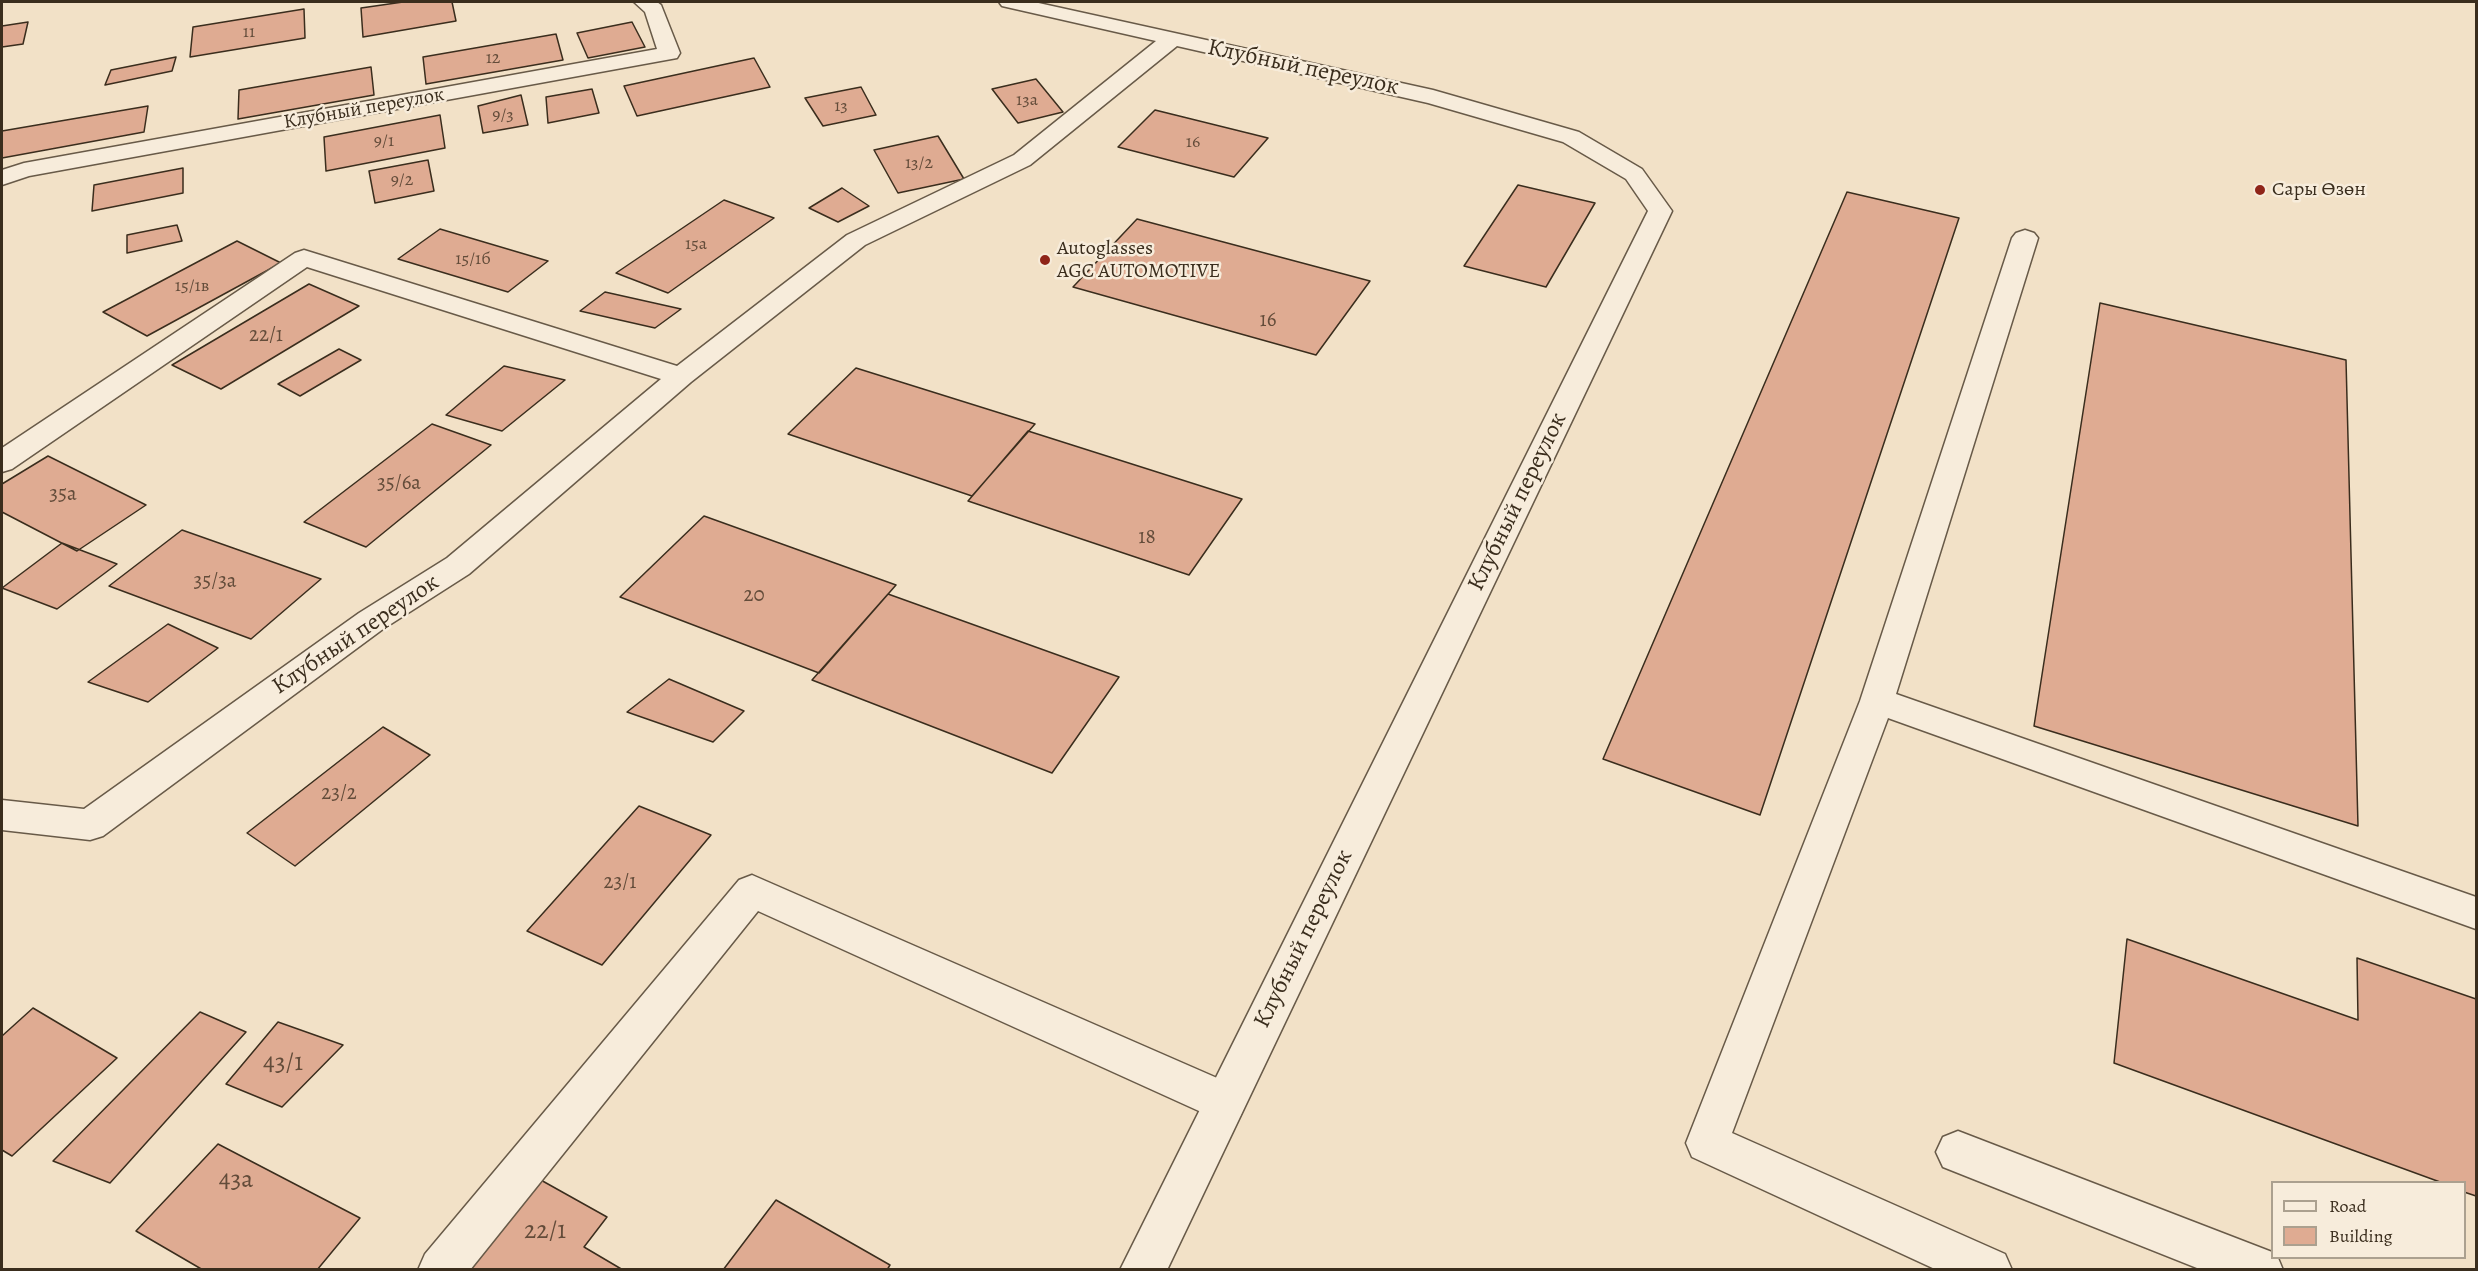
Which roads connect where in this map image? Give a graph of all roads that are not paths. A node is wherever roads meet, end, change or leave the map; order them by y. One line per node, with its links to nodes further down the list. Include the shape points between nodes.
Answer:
1 (645, 2): 4 (street, Клубный переулок, via 654,9 669,53 24,170)
2 (1009, 2): 3 (street, Клубный переулок)
3 (1172, 39): 6 (street, Клубный переулок, via 1022,160 856,240); 11 (street, Клубный переулок, via 1433,97 1571,137 1634,174 1660,211)
4 (2, 178)
5 (2025, 238): 8 (street)
6 (681, 376): 7 (street, via 304,258); 9 (street, Клубный переулок, via 458,566 371,621 90,825)
7 (2, 462)
8 (1877, 701): 10 (street); 15 (street, via 1707,1143)
9 (2, 815)
10 (2476, 913)
11 (1225, 1102): 13 (street, via 752,891); 14 (street, Клубный переулок)
12 (1958, 1152): 16 (street)
13 (441, 1269)
14 (1143, 1269)
15 (1989, 1269)
16 (2260, 1269)

